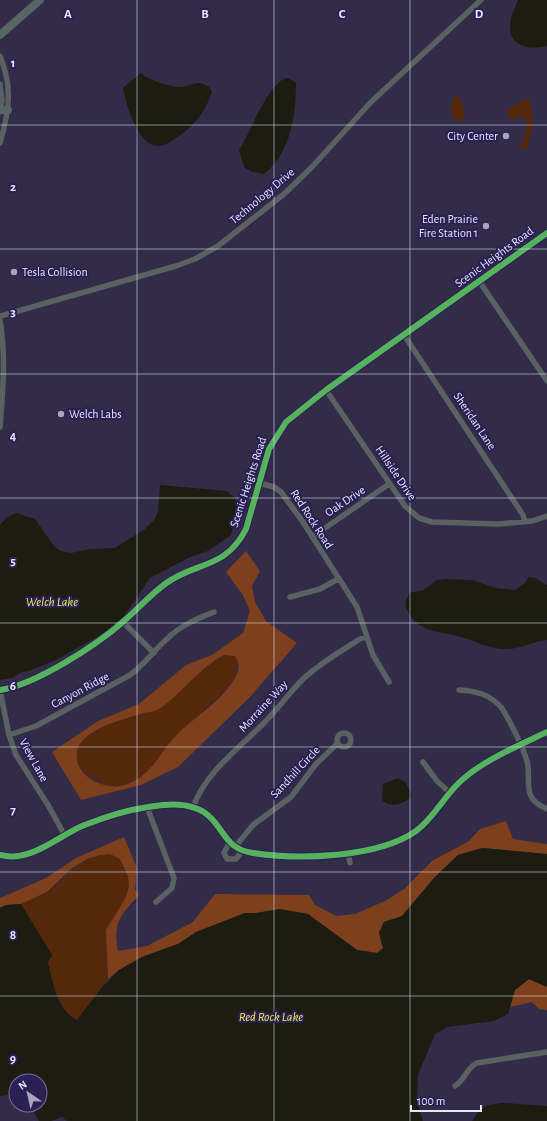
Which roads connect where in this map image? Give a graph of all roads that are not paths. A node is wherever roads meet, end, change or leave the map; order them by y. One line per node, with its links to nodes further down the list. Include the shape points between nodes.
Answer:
1 (40, 0): 3 (highway)
2 (481, 0): 10 (street, Technology Drive, via 371,102 302,178 218,246 176,266)
3 (3, 32)
4 (0, 56): 6 (street, via 9,89)
5 (0, 84): 6 (street)
6 (2, 110): 7 (street)
7 (0, 144)
8 (547, 232): 9 (street, Scenic Heights Road)
9 (479, 281): 12 (street, Scenic Heights Road); 13 (street)
10 (0, 316)
11 (0, 320): 14 (street, via 4,346)
12 (404, 335): 15 (street, Scenic Heights Road); 20 (street, Sheridan Lane, via 492,467)
13 (546, 378)
14 (1, 381): 16 (street)
15 (326, 390): 17 (street, Scenic Heights Road, via 293,415 279,430 269,449); 18 (street, Hillside Drive)
16 (0, 427)
17 (259, 483): 21 (street, Red Rock Road, via 281,492); 25 (street, Scenic Heights Road, via 249,519 235,546 220,559 165,584)
18 (389, 484): 20 (street, Hillside Drive, via 410,512 424,520 498,524); 21 (street, Oak Drive)
19 (547, 516): 20 (street, Hillside Drive)
20 (525, 522)
21 (312, 537): 22 (street, Red Rock Road)
22 (338, 579): 23 (street, via 320,589); 26 (street, Red Rock Road, via 357,607)
23 (290, 597)
24 (214, 612): 27 (street, Canyon Ridge, via 197,618 177,630)
25 (123, 622): 27 (street); 29 (street, Scenic Heights Road, via 85,650 19,686)
26 (366, 637): 28 (street, Red Rock Road, via 373,656); 38 (street, Morraine Way, via 321,664 304,679 271,716 210,775)
27 (154, 653): 32 (street, Canyon Ridge, via 143,666 123,679 36,726)
28 (389, 682)
29 (0, 690): 32 (street, View Lane)
30 (459, 690): 34 (street, via 482,693 496,701 505,713)
31 (547, 732): 34 (street)
32 (9, 735): 40 (street, View Lane, via 16,755)
33 (337, 744): 42 (street, Sandhill Circle, via 316,764 291,797 252,825)
34 (520, 745): 36 (street, via 464,778); 39 (street, via 527,762 527,781 531,795)
35 (423, 762): 36 (street, via 437,781)
36 (450, 792): 44 (street, via 426,822 404,838 377,848)
37 (147, 807): 38 (street, via 178,804); 40 (street, via 84,825); 47 (street, via 174,878 172,888)
38 (193, 807): 41 (street, via 211,818)
39 (547, 809)
40 (64, 834): 45 (street, via 28,854 12,857)
41 (229, 843): 42 (street); 43 (street, via 224,853 227,859 236,859)
42 (235, 847): 43 (street)
43 (242, 851): 44 (street, via 298,857)
44 (348, 853): 46 (street)
45 (0, 855)
46 (350, 863)
47 (156, 902)
48 (547, 1052): 49 (street, via 478,1063 471,1067 461,1082)
49 (455, 1086)

